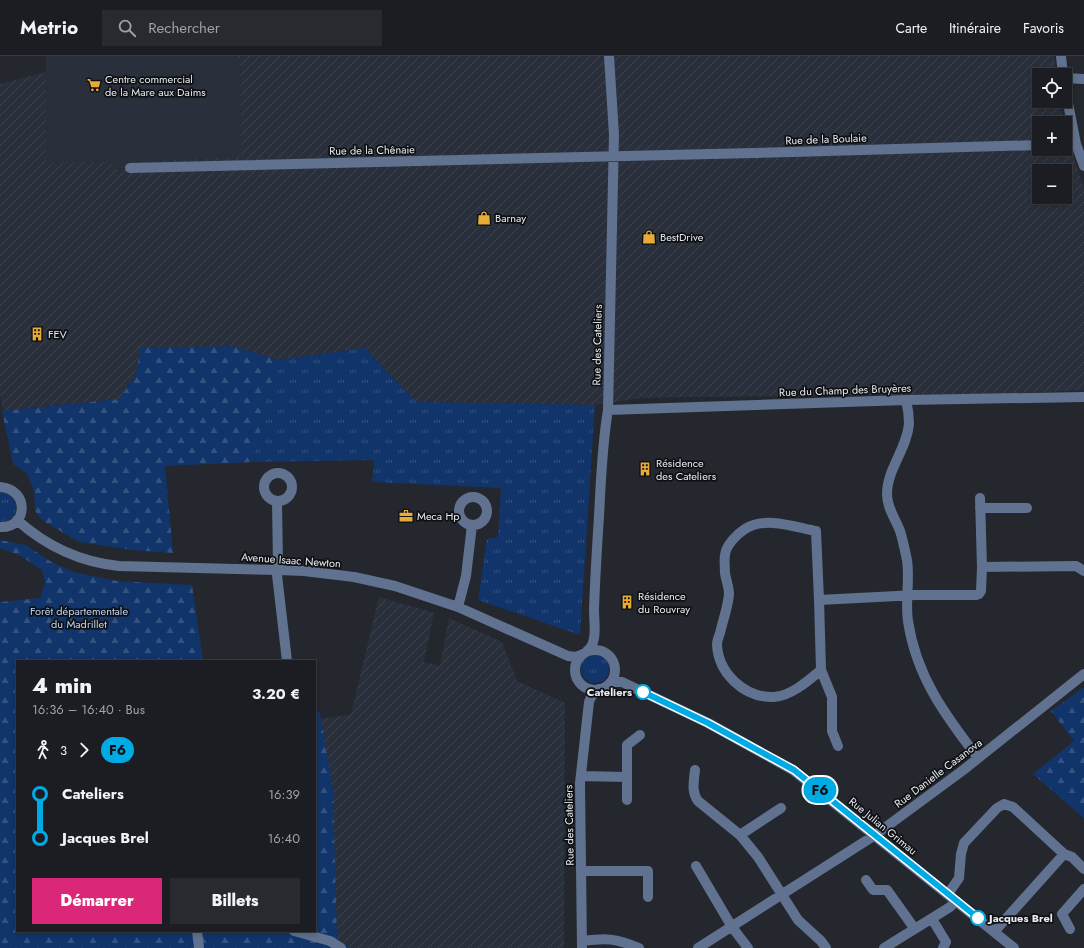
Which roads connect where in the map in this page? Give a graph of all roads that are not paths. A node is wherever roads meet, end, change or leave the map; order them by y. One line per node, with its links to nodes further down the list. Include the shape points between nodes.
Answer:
1 (609, 56): 10 (street, Rue des Cateliers, via 614,114)
2 (1061, 56): 3 (street)
3 (1062, 68)
4 (1072, 78): 5 (street)
5 (1084, 79)
6 (1069, 108): 8 (street)
7 (1072, 144): 8 (street)
8 (1076, 144): 11 (street)
9 (1032, 145): 10 (street, Rue de la Boulaie)
10 (614, 156): 12 (street, Rue de la Chênaie); 15 (street, Rue des Cateliers)
11 (1084, 166)
12 (130, 168)
13 (1084, 397): 14 (street, Rue du Champ des Bruyères)
14 (906, 400): 15 (street, Rue du Champ des Bruyères); 25 (street, via 909,425 888,481 887,494 890,510 905,550 908,568)
15 (608, 410): 28 (street, Rue des Cateliers, via 604,434 594,612)
16 (0, 487): 19 (street, via 13,490 18,495 22,508)
17 (277, 501): 23 (street)
18 (1027, 508): 22 (street, via 980,503)
19 (17, 520): 21 (street, via 8,526); 23 (street, Avenue Isaac Newton, via 56,547 102,564)
20 (472, 525): 27 (street, via 466,576)
21 (0, 527)
22 (982, 567): 24 (street, via 1076,566); 25 (street, via 981,591 976,595)
23 (278, 570): 27 (street, Avenue Isaac Newton, via 354,577 401,588); 32 (street)
24 (1084, 571)
25 (907, 595): 26 (street); 44 (street, via 911,636 930,691)
26 (819, 600): 35 (street); 35 (street, via 816,531 757,523 745,529 733,540 725,554 729,593 717,644 721,664 731,680 759,696 775,697 807,682)
27 (458, 607): 31 (street, Avenue Isaac Newton)
28 (595, 635): 29 (street, Rue des Cateliers); 30 (street, Rue des Cateliers, via 591,649)
29 (605, 652): 30 (street, via 596,649); 34 (street, via 612,659)
30 (584, 653): 31 (street, Avenue Isaac Newton, via 576,657); 33 (street)
31 (560, 654): 33 (street, Avenue Isaac Newton)
32 (287, 660)
33 (575, 668): 39 (street, via 575,674)
34 (615, 668): 37 (street); 38 (street)
35 (821, 670): 43 (street, via 832,697 832,731)
36 (1084, 674): 44 (street, Rue Danielle Casanova)
37 (611, 682): 38 (street, Rue Julian Grimau); 40 (street)
38 (622, 682): 51 (street, Rue Julian Grimau, via 708,723 794,770)
39 (581, 684): 40 (street, via 589,689); 41 (street)
40 (599, 690): 41 (street)
41 (589, 702): 46 (street, Rue des Cateliers)
42 (640, 736): 47 (street, via 627,745)
43 (838, 746)
44 (978, 758): 51 (street, Rue Danielle Casanova)
45 (695, 770): 50 (street, via 693,788 698,801)
46 (581, 776): 47 (street); 55 (street, Rue des Cateliers)
47 (627, 777): 48 (street)
48 (627, 800)
49 (781, 808): 50 (street)
50 (740, 835): 59 (street, via 758,857)
51 (875, 835): 58 (street, Rue Julian Grimau); 59 (street, Rue Danielle Casanova)
52 (1064, 854): 54 (street, via 1072,857); 58 (street, via 1013,807 1004,804 997,808 964,843 959,878); 68 (street)
53 (696, 866): 63 (street)
54 (1084, 868)
55 (582, 871): 60 (street, via 648,871); 69 (street, Rue des Cateliers)
56 (866, 880): 64 (street, via 873,890 887,890)
57 (1084, 889): 65 (street, via 1062,914)
58 (948, 894): 61 (street, Rue Julian Grimau)
59 (782, 895): 63 (street, Rue Danielle Casanova); 75 (street, via 798,920)
60 (648, 897)
61 (956, 901): 62 (street); 68 (street, Rue Julian Grimau)
62 (932, 918): 64 (street); 77 (street, via 946,942)
63 (732, 927): 73 (street, Rue Danielle Casanova); 74 (street)
64 (914, 929): 76 (street)
65 (1070, 929)
66 (197, 932): 71 (street)
67 (298, 932): 72 (street, via 330,941)
68 (994, 932): 78 (street, Rue Julian Grimau)
69 (582, 945): 70 (street, via 612,939)
70 (635, 947)
71 (199, 948)
72 (341, 948)
73 (698, 948)
74 (748, 948)
75 (826, 948)
76 (884, 948)
77 (944, 948)
78 (1014, 948)

